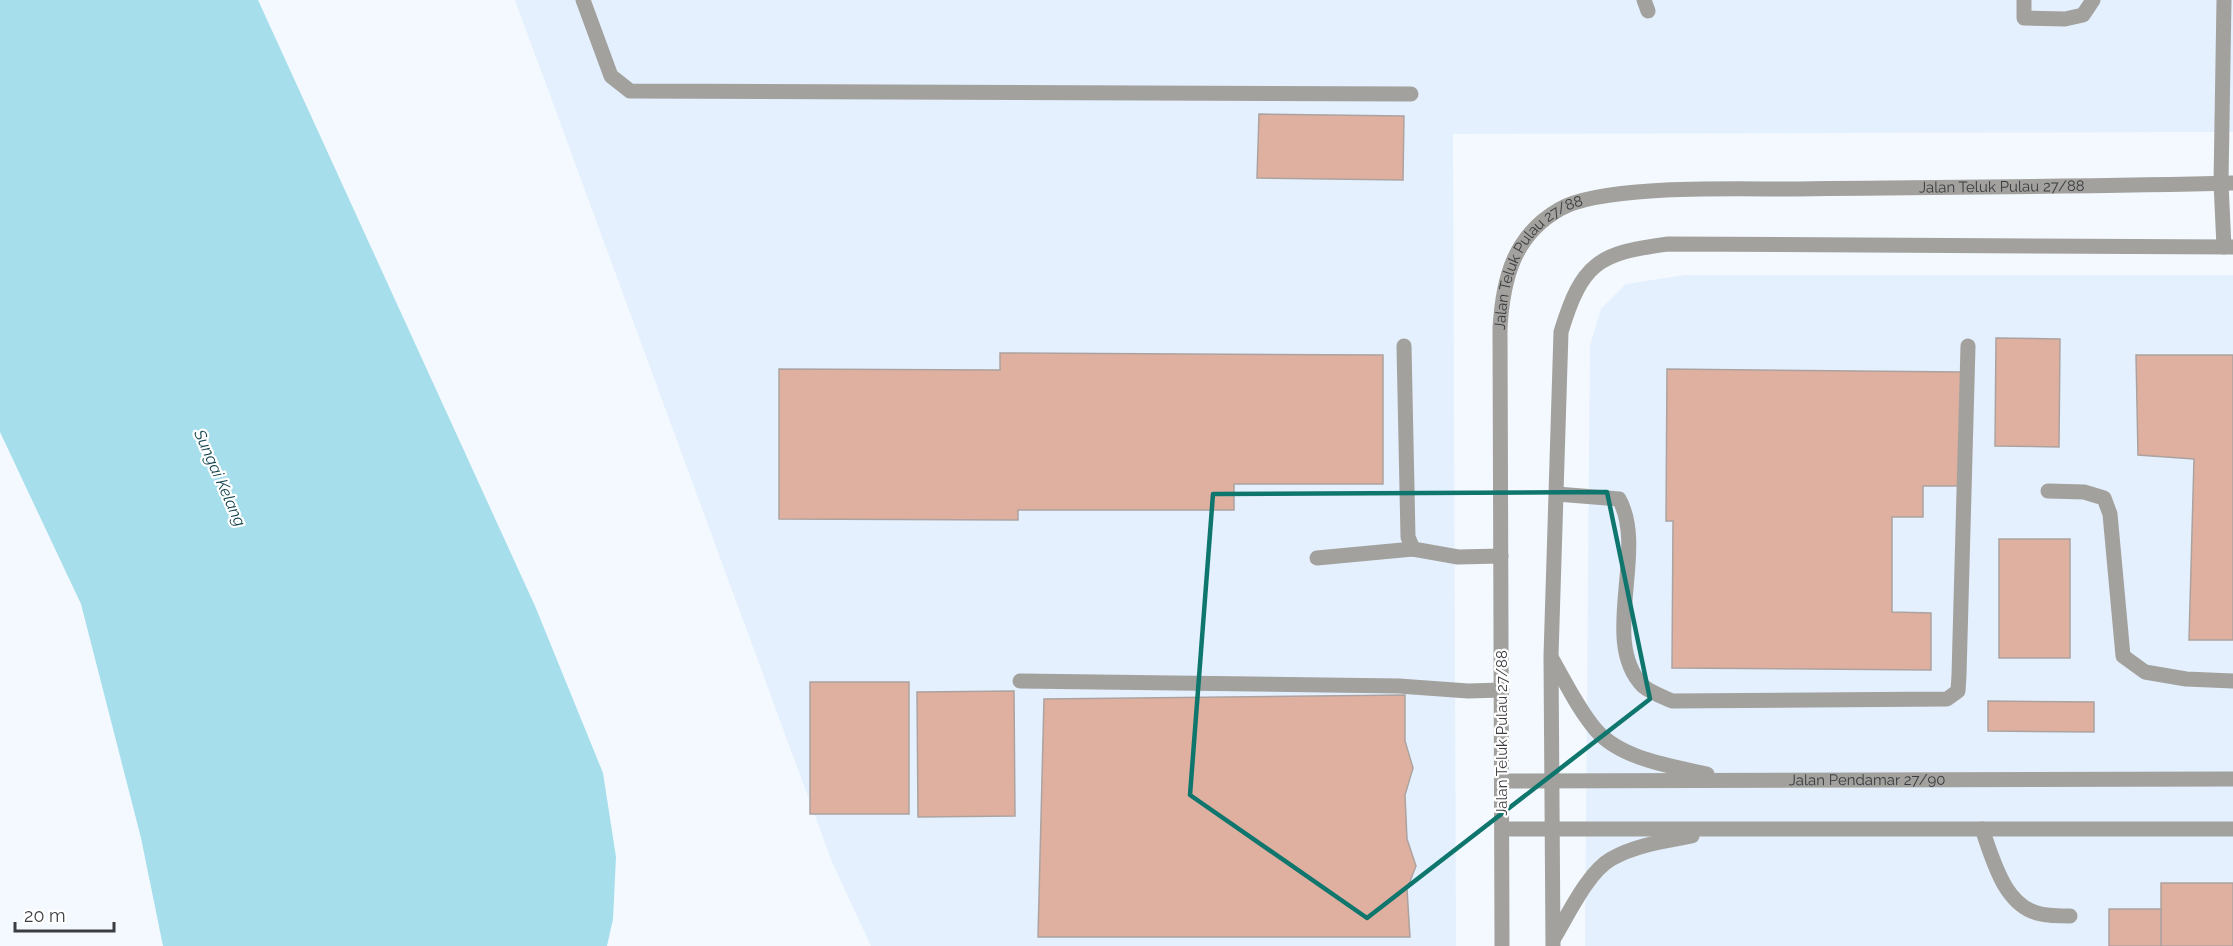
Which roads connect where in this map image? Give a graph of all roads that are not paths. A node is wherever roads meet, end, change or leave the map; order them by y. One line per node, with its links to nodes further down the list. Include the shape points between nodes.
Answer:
1 (583, 0): 5 (street, via 611,76 630,91)
2 (2024, 0): 3 (street, via 2024,18 2065,20 2083,15)
3 (2093, 0)
4 (2224, 0): 6 (street)
5 (1412, 94)
6 (2227, 183): 7 (street); 13 (street, Jalan Teluk Pulau 27/88, via 1701,190 1605,196 1562,207 1534,225 1515,256 1502,295)
7 (2228, 247): 11 (street, via 1668,244 1626,250 1593,266 1572,295 1561,332)
8 (1404, 346): 12 (street, via 1408,537)
9 (1968, 346): 11 (street, via 1959,675 1958,691 1947,699 1672,701 1644,687 1629,662 1623,618 1627,513 1619,499)
10 (2048, 491): 17 (street, via 2084,492 2104,498 2110,514 2123,656 2145,672 2186,680)
11 (1557, 494): 15 (street)
12 (1413, 549): 13 (street, via 1458,557); 14 (street)
13 (1501, 556): 18 (street, Jalan Teluk Pulau 27/88)
14 (1317, 558)
15 (1551, 656): 20 (street); 21 (street, via 1598,732 1624,750 1655,762)
16 (1020, 681): 18 (street)
17 (2233, 681)
18 (1502, 690): 22 (street, Jalan Teluk Pulau 27/88)
19 (2233, 778): 21 (street, Jalan Pendamar 27/90)
20 (1552, 780): 21 (street, Jalan Pendamar 27/90); 22 (street, Jalan Pendamar 27/90); 24 (street)
21 (1729, 780)
22 (1503, 781): 23 (street, Jalan Teluk Pulau 27/88)
23 (1503, 829): 24 (street); 30 (street, Jalan Teluk Pulau 27/88)
24 (1552, 829): 25 (street); 29 (street)
25 (1736, 829): 26 (street); 29 (street, via 1663,841 1609,860 1593,876)
26 (1982, 829): 27 (street); 28 (street, via 2001,879 2018,902 2039,914)
27 (2233, 829)
28 (2070, 916)
29 (1553, 942)
30 (1502, 946)

